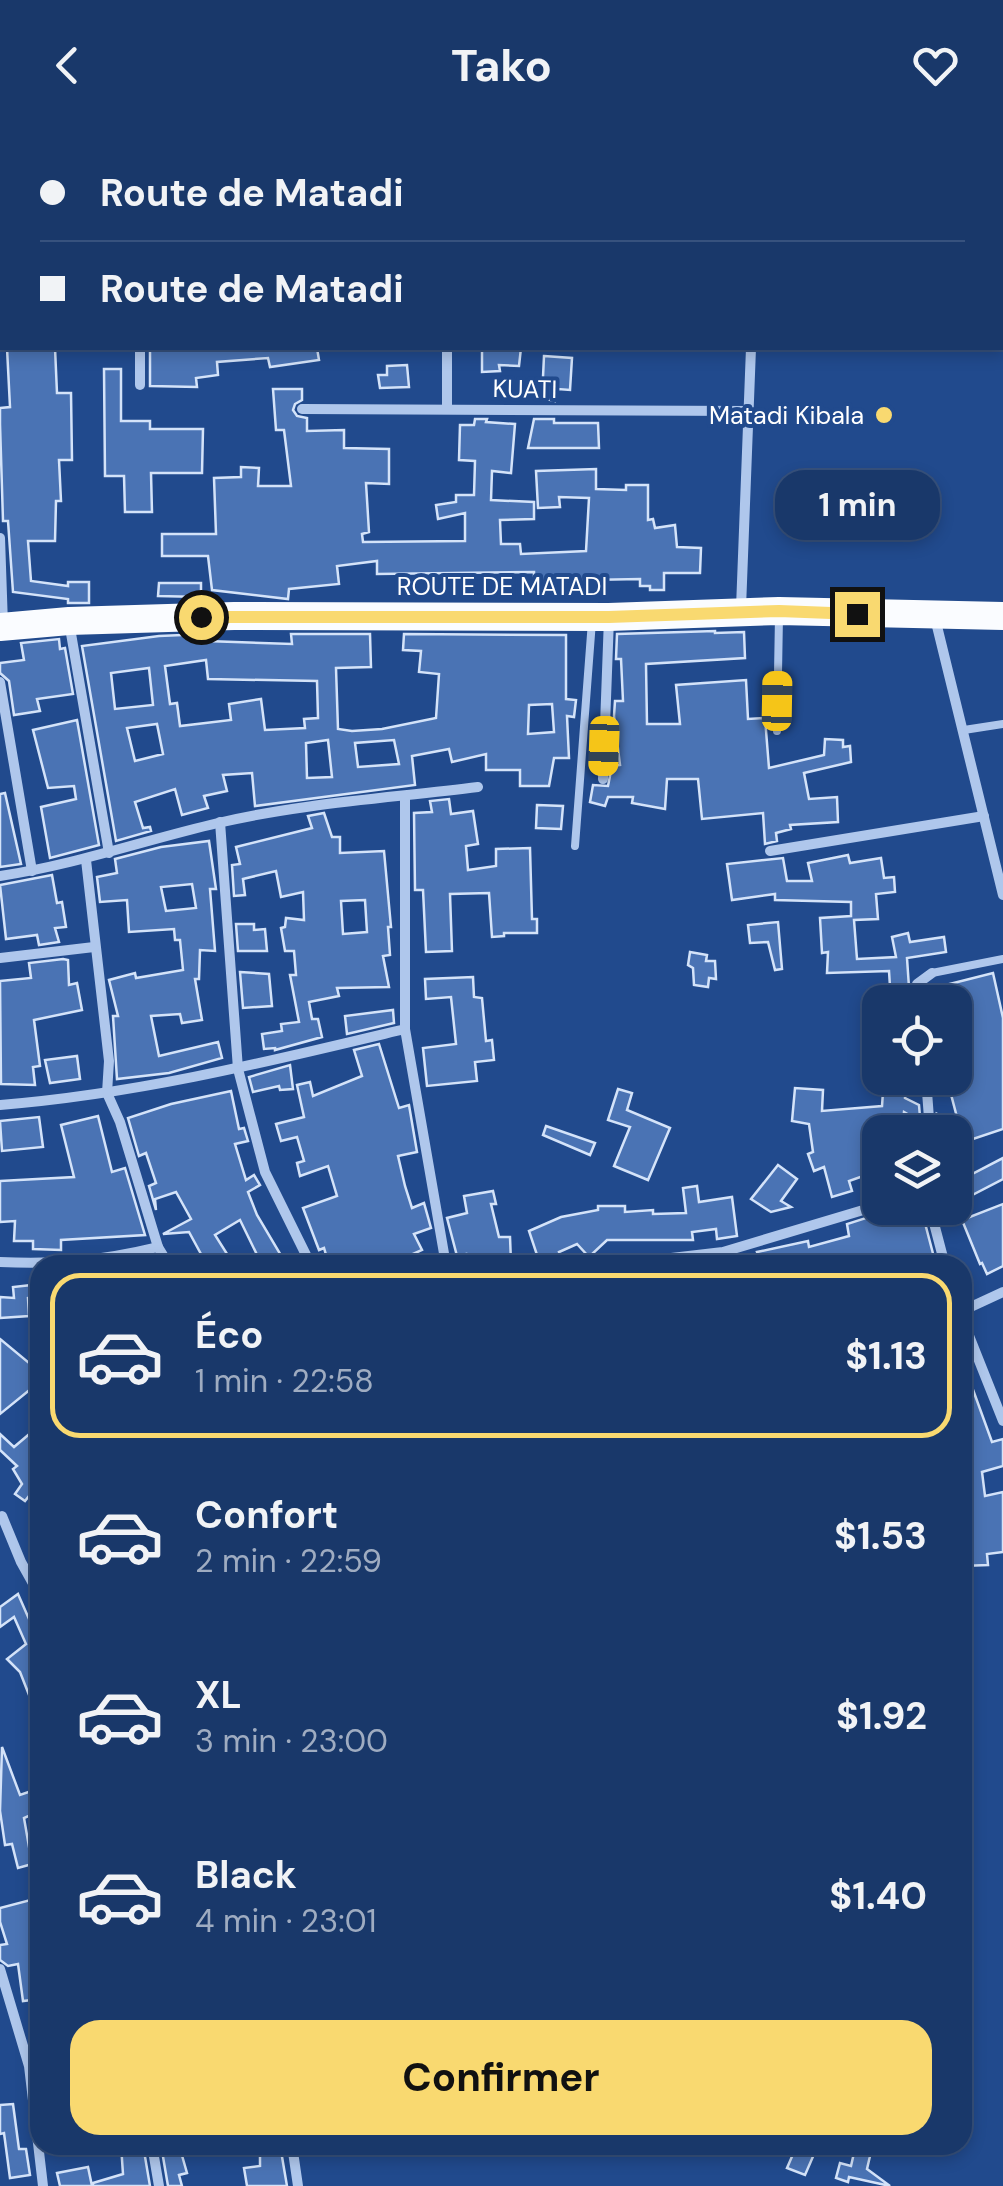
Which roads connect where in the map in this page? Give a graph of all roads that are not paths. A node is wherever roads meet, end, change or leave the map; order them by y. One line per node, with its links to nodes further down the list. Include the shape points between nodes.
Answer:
1 (140, 350): 4 (street)
2 (447, 350): 5 (street)
3 (751, 350): 7 (street)
4 (140, 385)
5 (447, 408): 6 (street, KUATI); 7 (street, KUATI)
6 (302, 409)
7 (748, 411): 10 (street)
8 (0, 538): 15 (street)
9 (779, 611): 10 (highway, ROUTE DE MATADI); 13 (highway, ROUTE DE MATADI); 19 (lane)
10 (741, 614): 12 (highway, ROUTE DE MATADI)
11 (1003, 616): 13 (highway, ROUTE DE MATADI)
12 (600, 617): 14 (highway, ROUTE DE MATADI); 20 (street); 25 (lane)
13 (934, 617): 18 (street)
14 (69, 621): 15 (highway, ROUTE DE MATADI); 27 (street)
15 (2, 626)
16 (0, 682): 29 (street)
17 (1003, 724): 18 (lane)
18 (964, 730): 23 (street)
19 (776, 731)
20 (603, 779)
21 (478, 787): 22 (street)
22 (405, 796): 24 (street); 37 (street)
23 (984, 816): 26 (street); 31 (street)
24 (220, 822): 27 (street); 38 (street)
25 (575, 846)
26 (770, 851)
27 (109, 853): 28 (street)
28 (86, 860): 29 (street); 32 (street)
29 (32, 872): 30 (street)
30 (0, 876)
31 (1003, 895)
32 (94, 947): 33 (street); 39 (street)
33 (0, 958)
34 (1003, 959): 35 (lane)
35 (932, 973): 36 (street)
36 (918, 985)
37 (404, 1029): 38 (street); 47 (street)
38 (238, 1070): 39 (street); 46 (street, via 265,1172)
39 (107, 1093): 40 (street); 43 (street)
40 (0, 1104)
41 (862, 1211): 48 (street)
42 (934, 1225): 49 (street)
43 (158, 1246): 44 (street); 45 (street)
44 (121, 1255)
45 (163, 1255)
46 (307, 1255)
47 (444, 1255)
48 (698, 1255)
49 (942, 1255)
50 (0, 1262): 51 (street)
51 (30, 1263)
52 (1003, 1292): 53 (street)
53 (972, 1309)
54 (972, 1340): 55 (street)
55 (1003, 1421)
56 (2, 1516): 57 (street)
57 (30, 1579)
58 (0, 1969): 59 (street)
59 (30, 2055)
60 (41, 2155): 63 (street)
61 (154, 2155): 64 (street)
62 (293, 2155): 65 (street)
63 (43, 2186)
64 (159, 2186)
65 (298, 2186)

